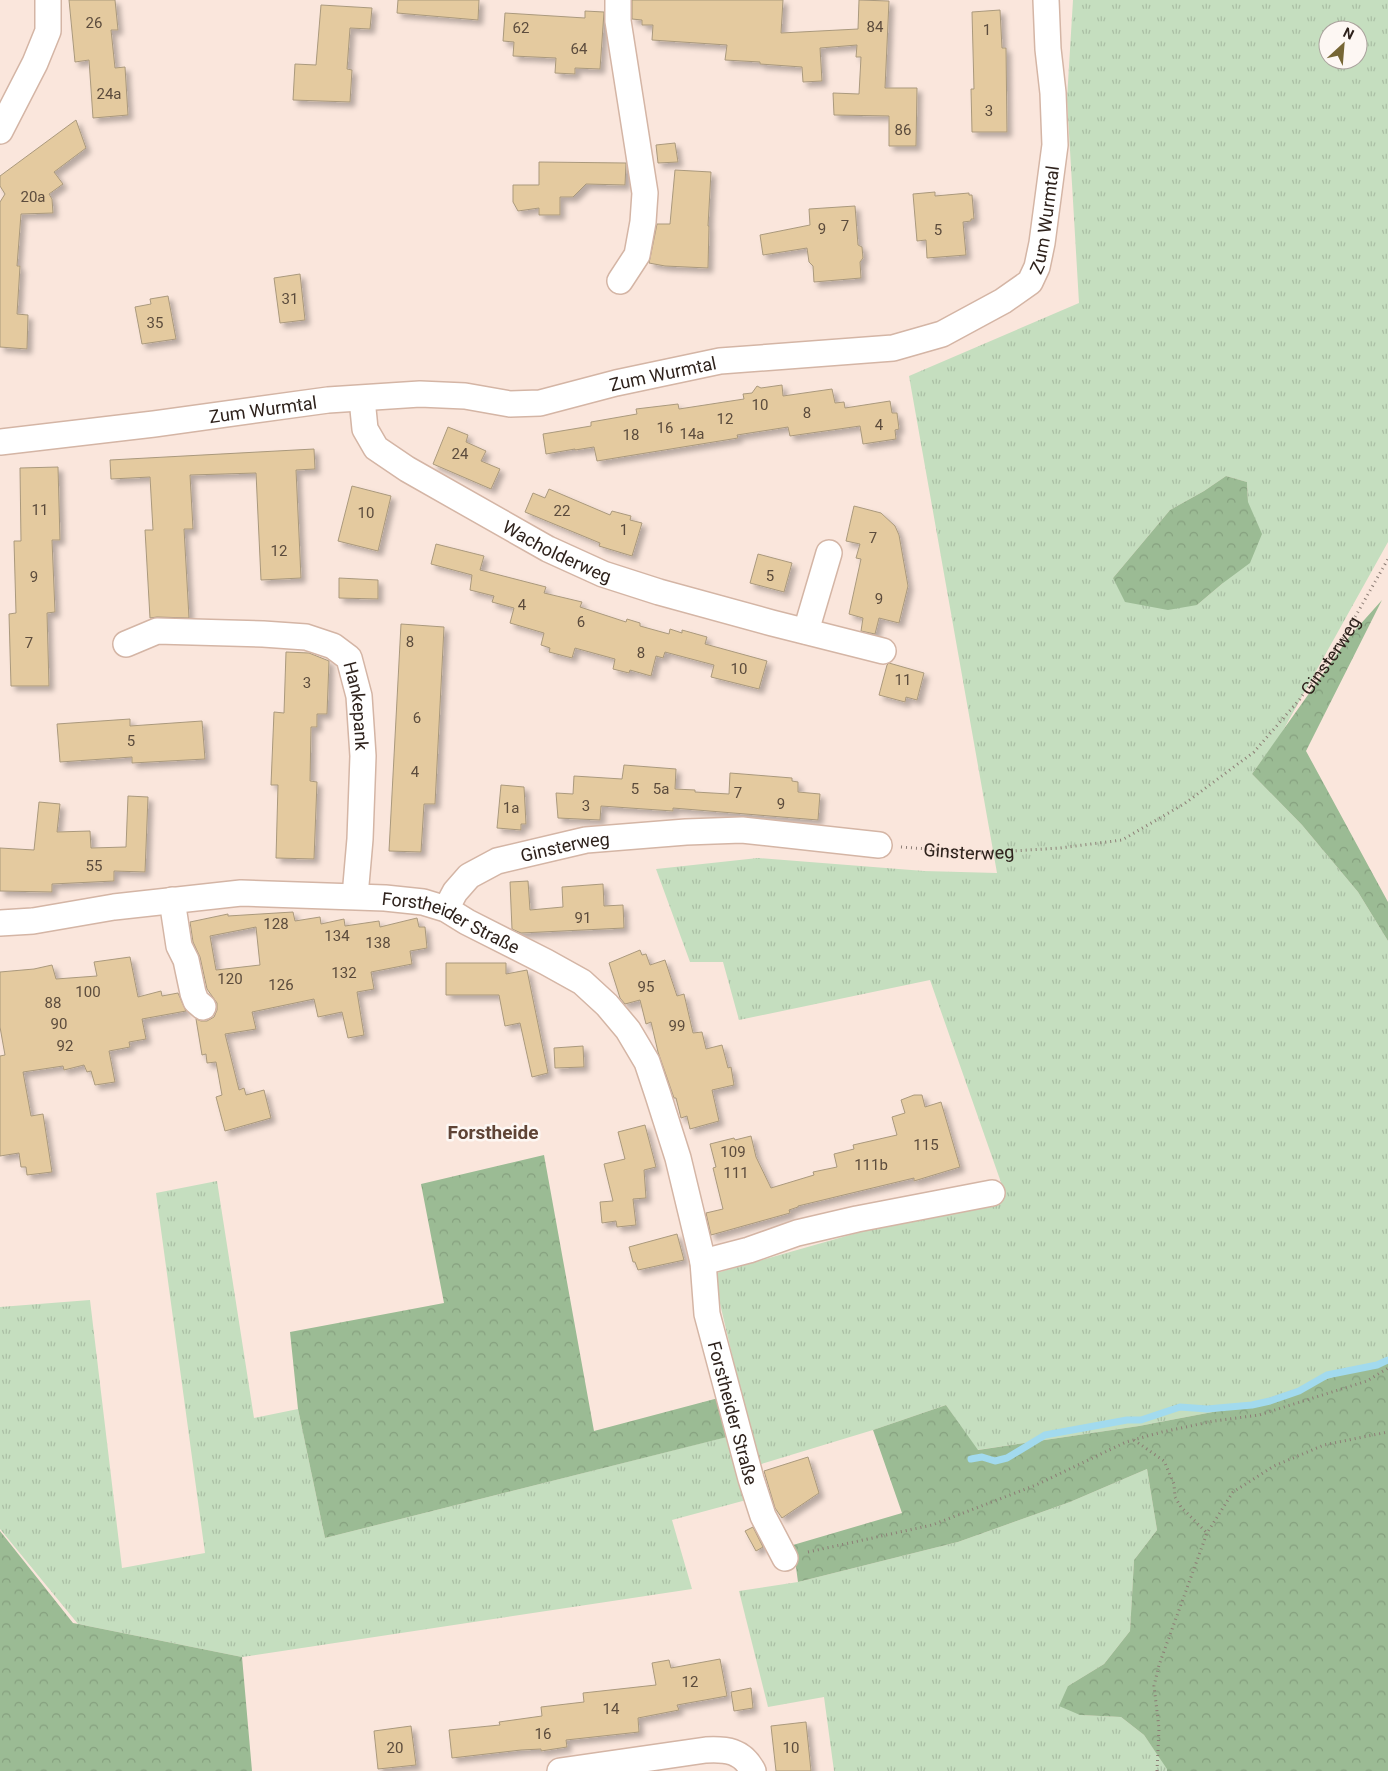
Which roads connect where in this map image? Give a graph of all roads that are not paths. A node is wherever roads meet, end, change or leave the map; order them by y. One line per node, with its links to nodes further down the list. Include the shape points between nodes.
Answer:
1 (48, 0): 4 (street, via 48,31)
2 (618, 0): 5 (street, via 618,21 645,193 637,255)
3 (1046, 0): 6 (street, Zum Wurmtal, via 1055,145 1042,243 1030,282 1003,301 942,334 893,348 720,361 540,403 510,404 465,396 420,394)
4 (0, 130)
5 (620, 280)
6 (362, 399): 7 (street, Zum Wurmtal, via 319,401); 9 (street, Wacholderweg, via 365,429 376,448 407,470 548,549 603,574 659,592)
7 (0, 442)
8 (829, 553): 9 (street)
9 (806, 631): 11 (street, Wacholderweg)
10 (126, 644): 13 (street, Hankepank, via 157,631 263,634 306,637 333,646 349,658 359,696 363,756)
11 (883, 650)
12 (878, 845): 15 (street, Ginsterweg, via 742,830 586,840 496,861 469,876)
13 (355, 896): 14 (street, Forstheider Straße, via 241,893); 15 (street, Forstheider Straße, via 423,902)
14 (172, 900): 16 (street, Forstheider Straße); 17 (street, via 179,946 186,960 193,993)
15 (446, 909): 19 (street, Forstheider Straße, via 582,982 608,1005 628,1030 647,1062 668,1126)
16 (0, 923)
17 (204, 1007)
18 (992, 1193): 19 (street, via 797,1233)
19 (702, 1262): 20 (street, Forstheider Straße, via 707,1314 750,1479 763,1516)
20 (785, 1558)
21 (560, 1771): 22 (street, via 726,1749 741,1756)
22 (752, 1771)

